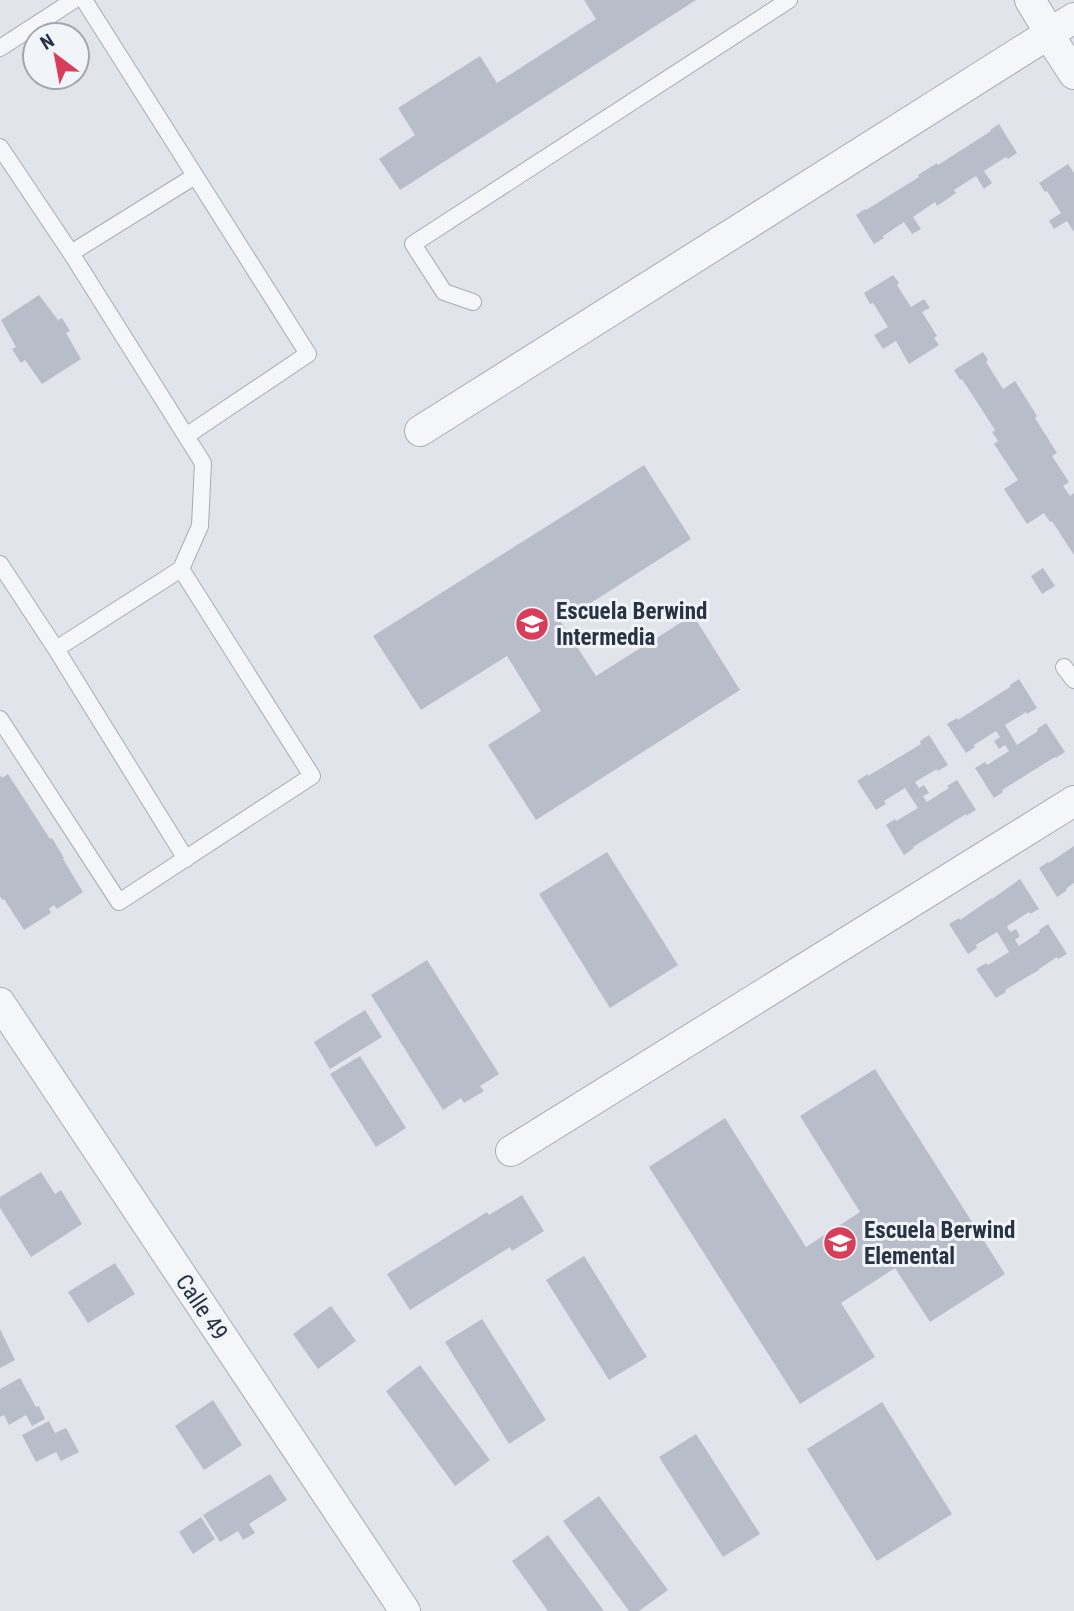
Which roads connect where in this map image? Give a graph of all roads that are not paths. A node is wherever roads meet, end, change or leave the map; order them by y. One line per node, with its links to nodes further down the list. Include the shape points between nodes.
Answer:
1 (74, 0): 6 (lane)
2 (84, 0): 9 (lane)
3 (789, 0): 11 (lane, via 413,244 444,292)
4 (1030, 0): 5 (street)
5 (1062, 25): 7 (street, via 1048,34); 12 (street)
6 (0, 48)
7 (1074, 74)
8 (0, 147): 10 (lane)
9 (195, 176): 10 (lane); 13 (lane, via 308,354)
10 (71, 253): 13 (lane)
11 (473, 302)
12 (420, 432)
13 (186, 436): 15 (lane, via 203,463 200,526)
14 (0, 564): 16 (lane)
15 (181, 569): 16 (lane); 19 (lane, via 312,776)
16 (56, 649): 19 (lane)
17 (0, 719): 19 (lane, via 119,902)
18 (1074, 800): 21 (street)
19 (186, 859)
20 (0, 1003): 22 (street, Calle 49)
21 (511, 1152)
22 (405, 1611)

